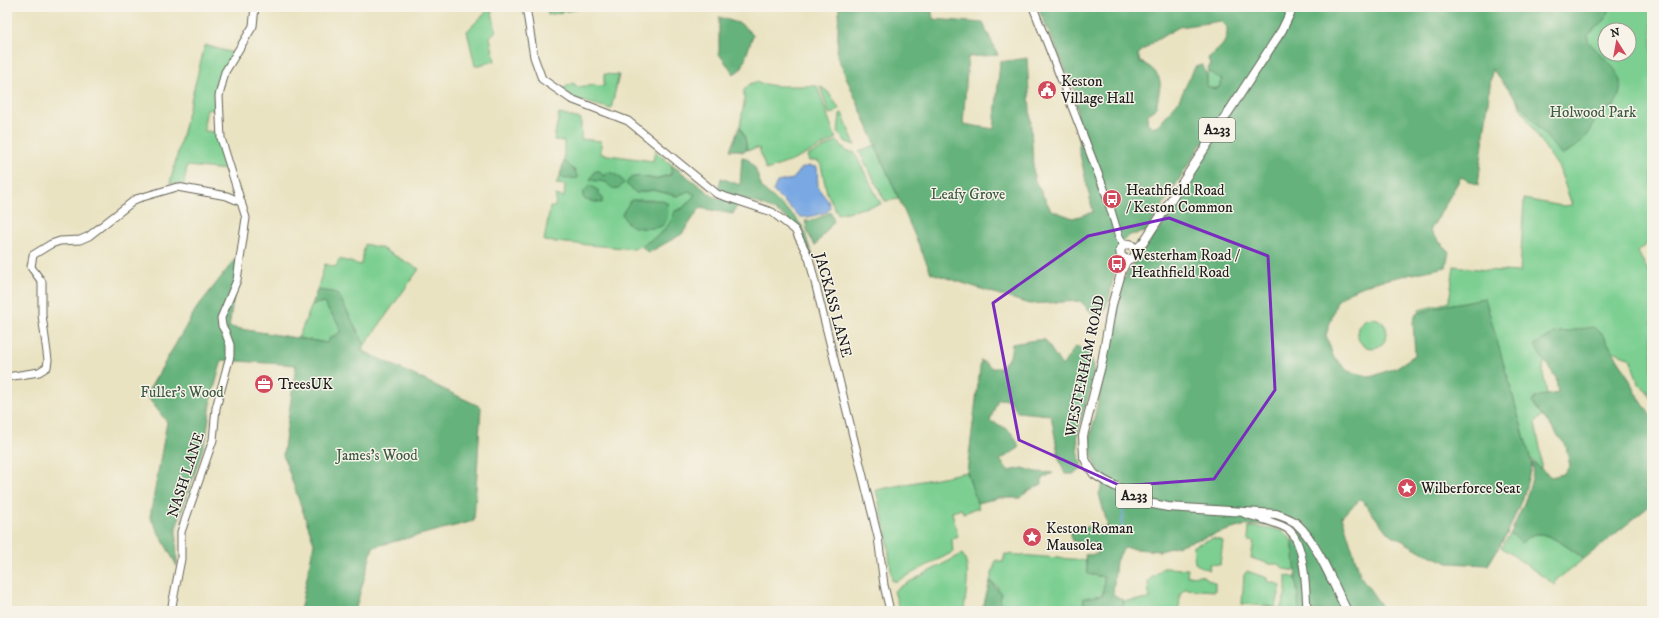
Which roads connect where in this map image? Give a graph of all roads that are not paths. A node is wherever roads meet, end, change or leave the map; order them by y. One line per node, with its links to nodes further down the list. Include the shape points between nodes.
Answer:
1 (255, 7): 5 (street, NASH LANE, via 253,26 225,72 219,96 221,138)
2 (526, 7): 14 (street, JACKASS LANE, via 534,57 542,79 571,99 628,121 717,194 772,212 795,230 809,258 878,537)
3 (1032, 7): 8 (street)
4 (1293, 7): 9 (main road, WESTERHAM ROAD / A233, via 1282,30 1142,244)
5 (236, 185): 6 (street); 7 (street, NASH LANE)
6 (227, 196): 7 (street); 11 (street, via 177,187 147,195 131,202 89,236 80,240 51,244 33,255 31,267 42,282 47,367 39,372)
7 (241, 202): 13 (street, NASH LANE, via 246,218 237,280 221,318 230,345 230,356 216,408 213,440 181,532 181,559)
8 (1124, 245): 9 (main road, via 1130,244); 10 (main road, via 1120,248 1120,253)
9 (1136, 249): 10 (main road, WESTERHAM ROAD / A233, via 1135,257)
10 (1127, 260): 12 (main road, WESTERHAM ROAD / A233, via 1112,305 1102,362 1083,436 1084,457 1094,474 1105,482 1148,503 1168,507)
11 (7, 376)
12 (1237, 511): 15 (street, via 1289,529 1294,536 1301,553); 16 (main road, WESTERHAM ROAD / A233, via 1276,514 1298,524 1308,536)
13 (171, 611)
14 (890, 611)
15 (1307, 611)
16 (1346, 611)

